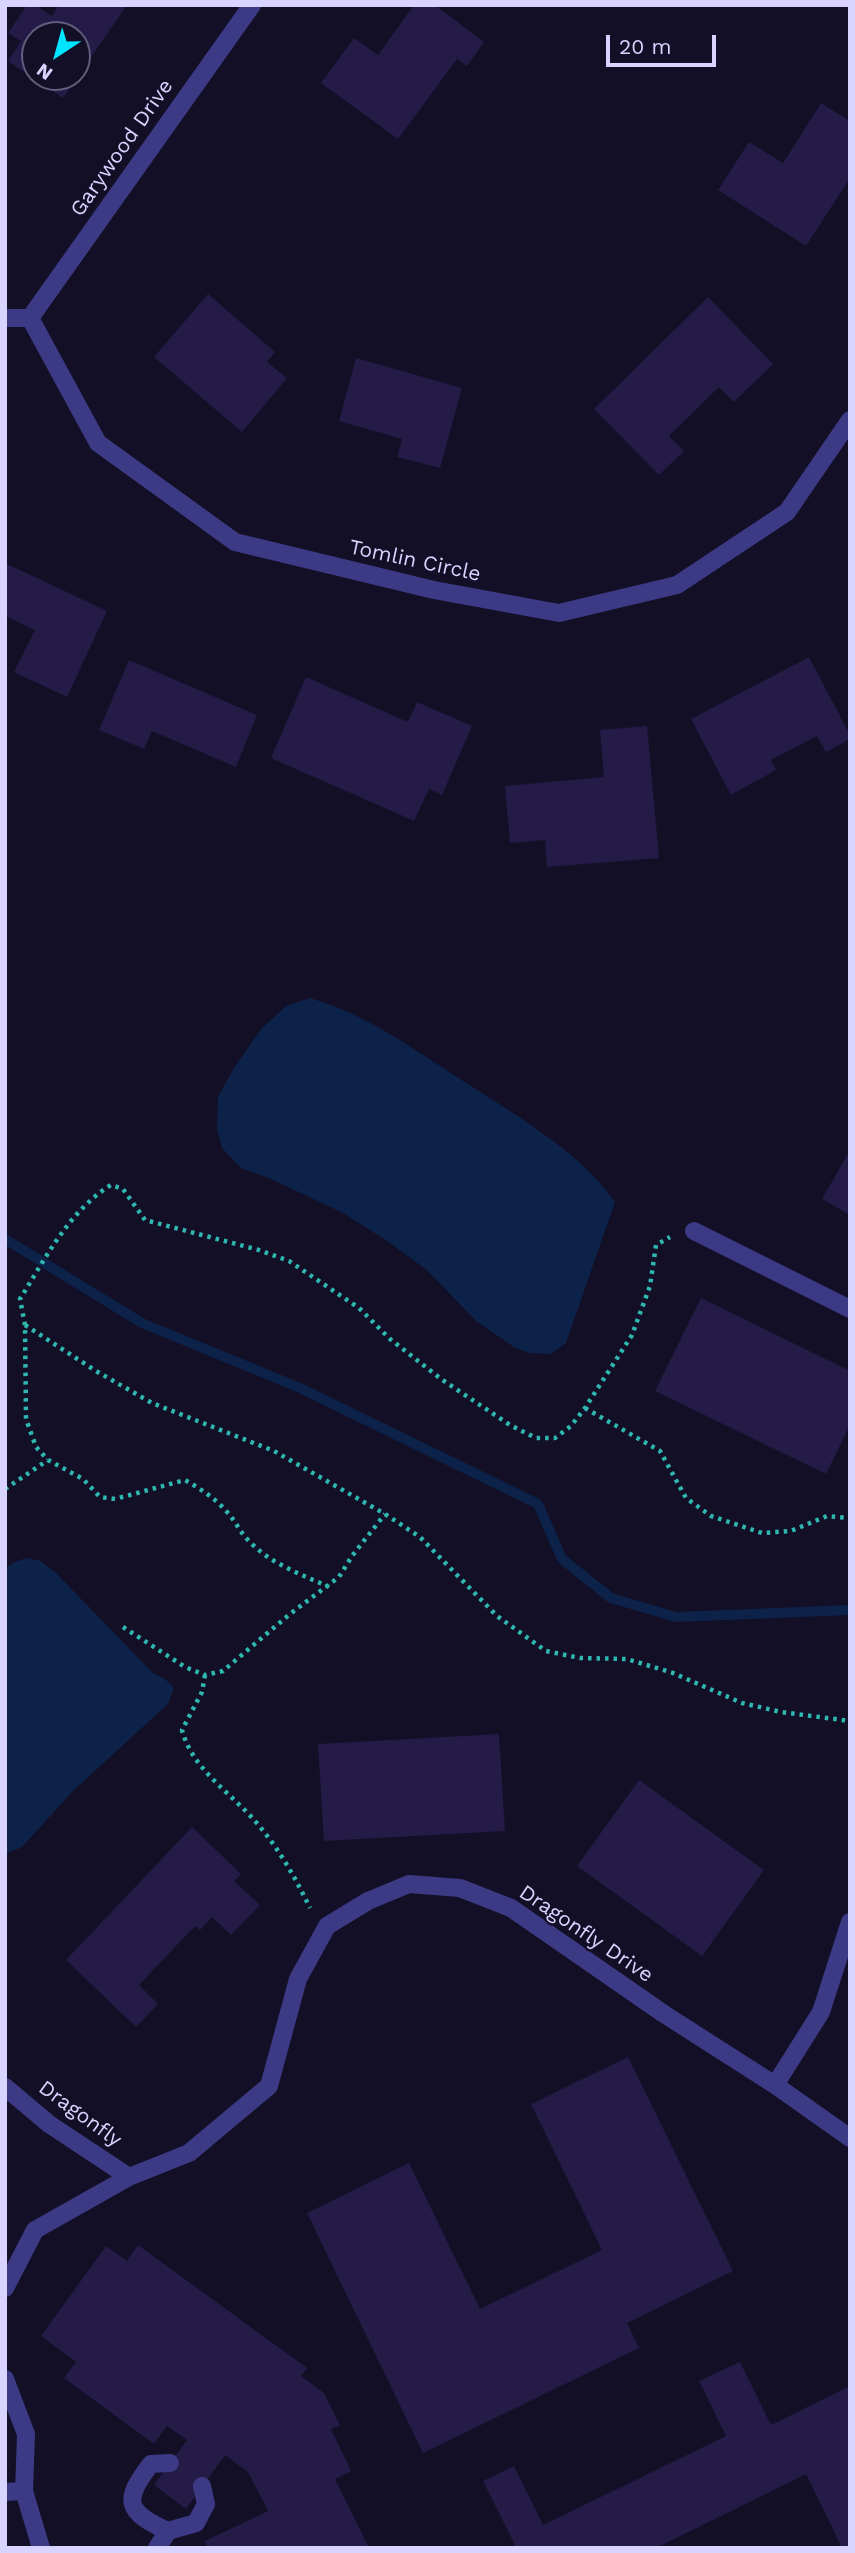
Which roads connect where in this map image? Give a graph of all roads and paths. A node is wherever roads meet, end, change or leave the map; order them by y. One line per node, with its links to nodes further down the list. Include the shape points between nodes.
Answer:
1 (252, 5): 3 (street, Garywood Drive)
2 (5, 318): 3 (street)
3 (30, 318): 4 (street, Tomlin Circle, via 98,443 235,542 434,590 559,613 677,585 787,512)
4 (850, 420)
5 (694, 1231): 6 (street); 8 (path, via 675,1234 656,1245 650,1286 632,1335)
6 (850, 1309)
7 (25, 1325): 8 (path, via 20,1299 60,1235 95,1195 110,1185 123,1189 145,1220 289,1261 359,1308 441,1379 536,1438 555,1438); 9 (path, via 26,1419 36,1447); 11 (path, via 152,1402 274,1451)
8 (585, 1408): 12 (path, via 660,1451 686,1498 711,1516 762,1534 791,1531 827,1516)
9 (48, 1460): 10 (path); 13 (path, via 83,1479 100,1497 115,1499 185,1480 228,1512 248,1541 269,1557)
10 (5, 1489)
11 (386, 1514): 13 (path); 16 (path, via 420,1538 497,1616 546,1651 580,1658 628,1659 742,1703)
12 (850, 1518)
13 (329, 1587): 15 (path, via 223,1671)
14 (123, 1627): 15 (path)
15 (205, 1675): 18 (path, via 202,1692 182,1730 185,1744 196,1763 229,1792 272,1842 312,1912)
16 (850, 1721)
17 (850, 1922): 19 (street, via 821,2012)
18 (327, 1926): 19 (street, Dragonfly Drive, via 368,1901 409,1884 460,1888 511,1908); 22 (street, via 299,1979 268,2086 189,2152)
19 (775, 2085): 21 (street, Dragonfly Drive)
20 (5, 2087): 22 (street, Dragonfly, via 48,2124)
21 (850, 2138)
22 (129, 2177): 23 (street, via 35,2230)
23 (5, 2288)
24 (5, 2379): 27 (street, via 26,2434)
25 (170, 2463): 29 (street, via 151,2464 131,2496 133,2509 144,2520)
26 (202, 2487): 29 (street, via 206,2504 196,2523)
27 (24, 2491): 28 (street); 30 (street)
28 (5, 2492)
29 (168, 2531): 31 (street)
30 (41, 2548)
31 (157, 2548)

